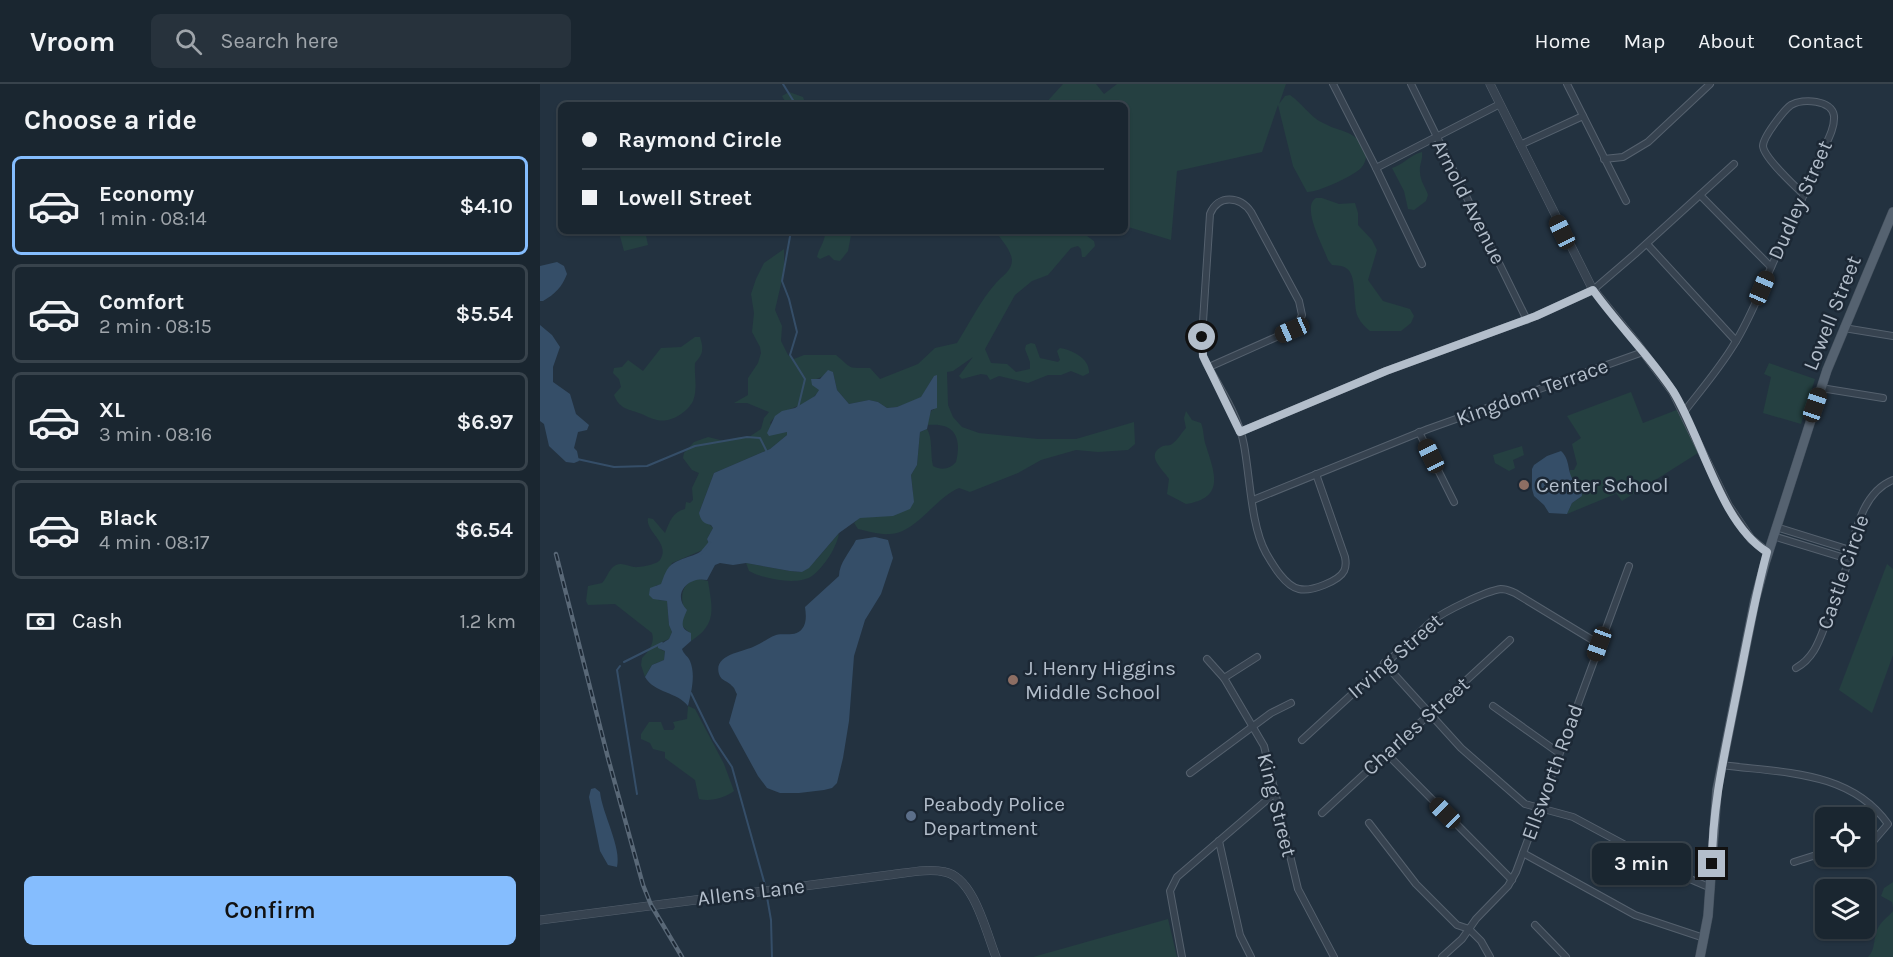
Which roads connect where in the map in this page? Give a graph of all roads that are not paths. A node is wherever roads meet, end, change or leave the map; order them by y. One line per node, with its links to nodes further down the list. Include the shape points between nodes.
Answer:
1 (1333, 84): 12 (street)
2 (1411, 84): 8 (street, Arnold Avenue)
3 (1490, 84): 6 (street)
4 (1567, 84): 7 (street)
5 (1710, 84): 10 (street, via 1648,142 1623,157)
6 (1500, 104): 8 (street); 9 (street)
7 (1583, 116): 9 (street); 10 (street)
8 (1437, 138): 12 (street); 21 (street, Arnold Avenue)
9 (1520, 145): 20 (street)
10 (1604, 159): 15 (street)
11 (1734, 164): 13 (street)
12 (1376, 168): 18 (street)
13 (1700, 195): 17 (street); 19 (street)
14 (1804, 195): 14 (street, Dudley Street, via 1763,147 1783,114 1795,103 1820,103 1832,109 1832,129); 19 (street, Dudley Street)
15 (1626, 201)
16 (1893, 212): 22 (main road, Lowell Street)
17 (1647, 244): 20 (street); 24 (street)
18 (1422, 264)
19 (1771, 267): 24 (street, Dudley Street)
20 (1593, 290): 21 (street); 25 (street)
21 (1527, 320): 30 (street, via 1386,371)
22 (1844, 328): 23 (street); 27 (main road, Lowell Street)
23 (1893, 336)
24 (1736, 341): 29 (street, Dudley Street)
25 (1643, 352): 29 (street); 31 (street, Kingdom Terrace)
26 (1209, 367): 26 (street, via 1203,356 1202,337 1210,214 1217,204 1234,198 1247,205 1299,301 1302,315 1292,330); 30 (street)
27 (1821, 388): 28 (street); 36 (main road, Lowell Street)
28 (1882, 398)
29 (1684, 412): 38 (street, via 1728,506 1750,539)
30 (1240, 432): 34 (street)
31 (1419, 432): 32 (street, Kingdom Terrace); 35 (street)
32 (1316, 474): 34 (street, Kingdom Terrace); 34 (street, via 1346,562 1340,576 1317,588 1299,589 1286,581 1262,544)
33 (1893, 480): 37 (street, Castle Circle, via 1869,500)
34 (1253, 500)
35 (1454, 502)
36 (1775, 532): 37 (street); 38 (main road, Lowell Street); 39 (street)
37 (1850, 550): 39 (street, Castle Circle)
38 (1767, 552): 55 (main road, Lowell Street)
39 (1848, 559): 46 (street, Castle Circle, via 1812,656)
40 (1629, 566): 42 (street, Ellsworth Road)
41 (1510, 640): 50 (street, Charles Street)
42 (1599, 644): 45 (street, Irving Street, via 1508,589 1439,616); 54 (street, Ellsworth Road)
43 (1257, 657): 47 (street)
44 (1207, 659): 47 (street, King Street)
45 (1384, 663): 50 (street); 52 (street, Irving Street)
46 (1796, 668)
47 (1224, 678): 51 (street, King Street)
48 (1291, 703): 51 (street)
49 (1493, 706): 54 (street)
50 (1429, 714): 53 (street, Charles Street); 60 (street, via 1525,804)
51 (1251, 728): 56 (street); 57 (street, King Street, via 1264,746)
52 (1302, 740)
53 (1386, 753): 61 (street, Charles Street); 68 (street)
54 (1559, 753): 60 (street, Ellsworth Road)
55 (1722, 765): 58 (street, via 1836,783); 69 (main road, Lowell Street, via 1714,816)
56 (1190, 773)
57 (1275, 793): 64 (street); 77 (street, King Street, via 1298,889)
58 (1875, 807)
59 (1875, 807): 63 (street, via 1888,824)
60 (1539, 808): 65 (street, Ellsworth Road); 69 (street, via 1577,819)
61 (1322, 813)
62 (1369, 823): 72 (street, via 1416,884 1457,925)
63 (1875, 839)
64 (1219, 841): 75 (street, via 1170,886); 76 (street, via 1240,935)
65 (1523, 853): 68 (street, Ellsworth Road); 73 (street, via 1635,915)
66 (1815, 856): 67 (street)
67 (1794, 861)
68 (1512, 880): 72 (street, Ellsworth Road)
69 (1711, 888): 73 (main road, Lowell Street)
70 (540, 920): 74 (street, Allens Lane, via 943,871 960,879 972,895)
71 (1534, 925): 80 (street)
72 (1468, 929): 78 (street, Ellsworth Road); 79 (street)
73 (1704, 938): 81 (main road, Lowell Street)
74 (996, 957)
75 (1182, 957)
76 (1251, 957)
77 (1334, 957)
78 (1442, 957)
79 (1490, 957)
80 (1566, 957)
81 (1700, 957)

